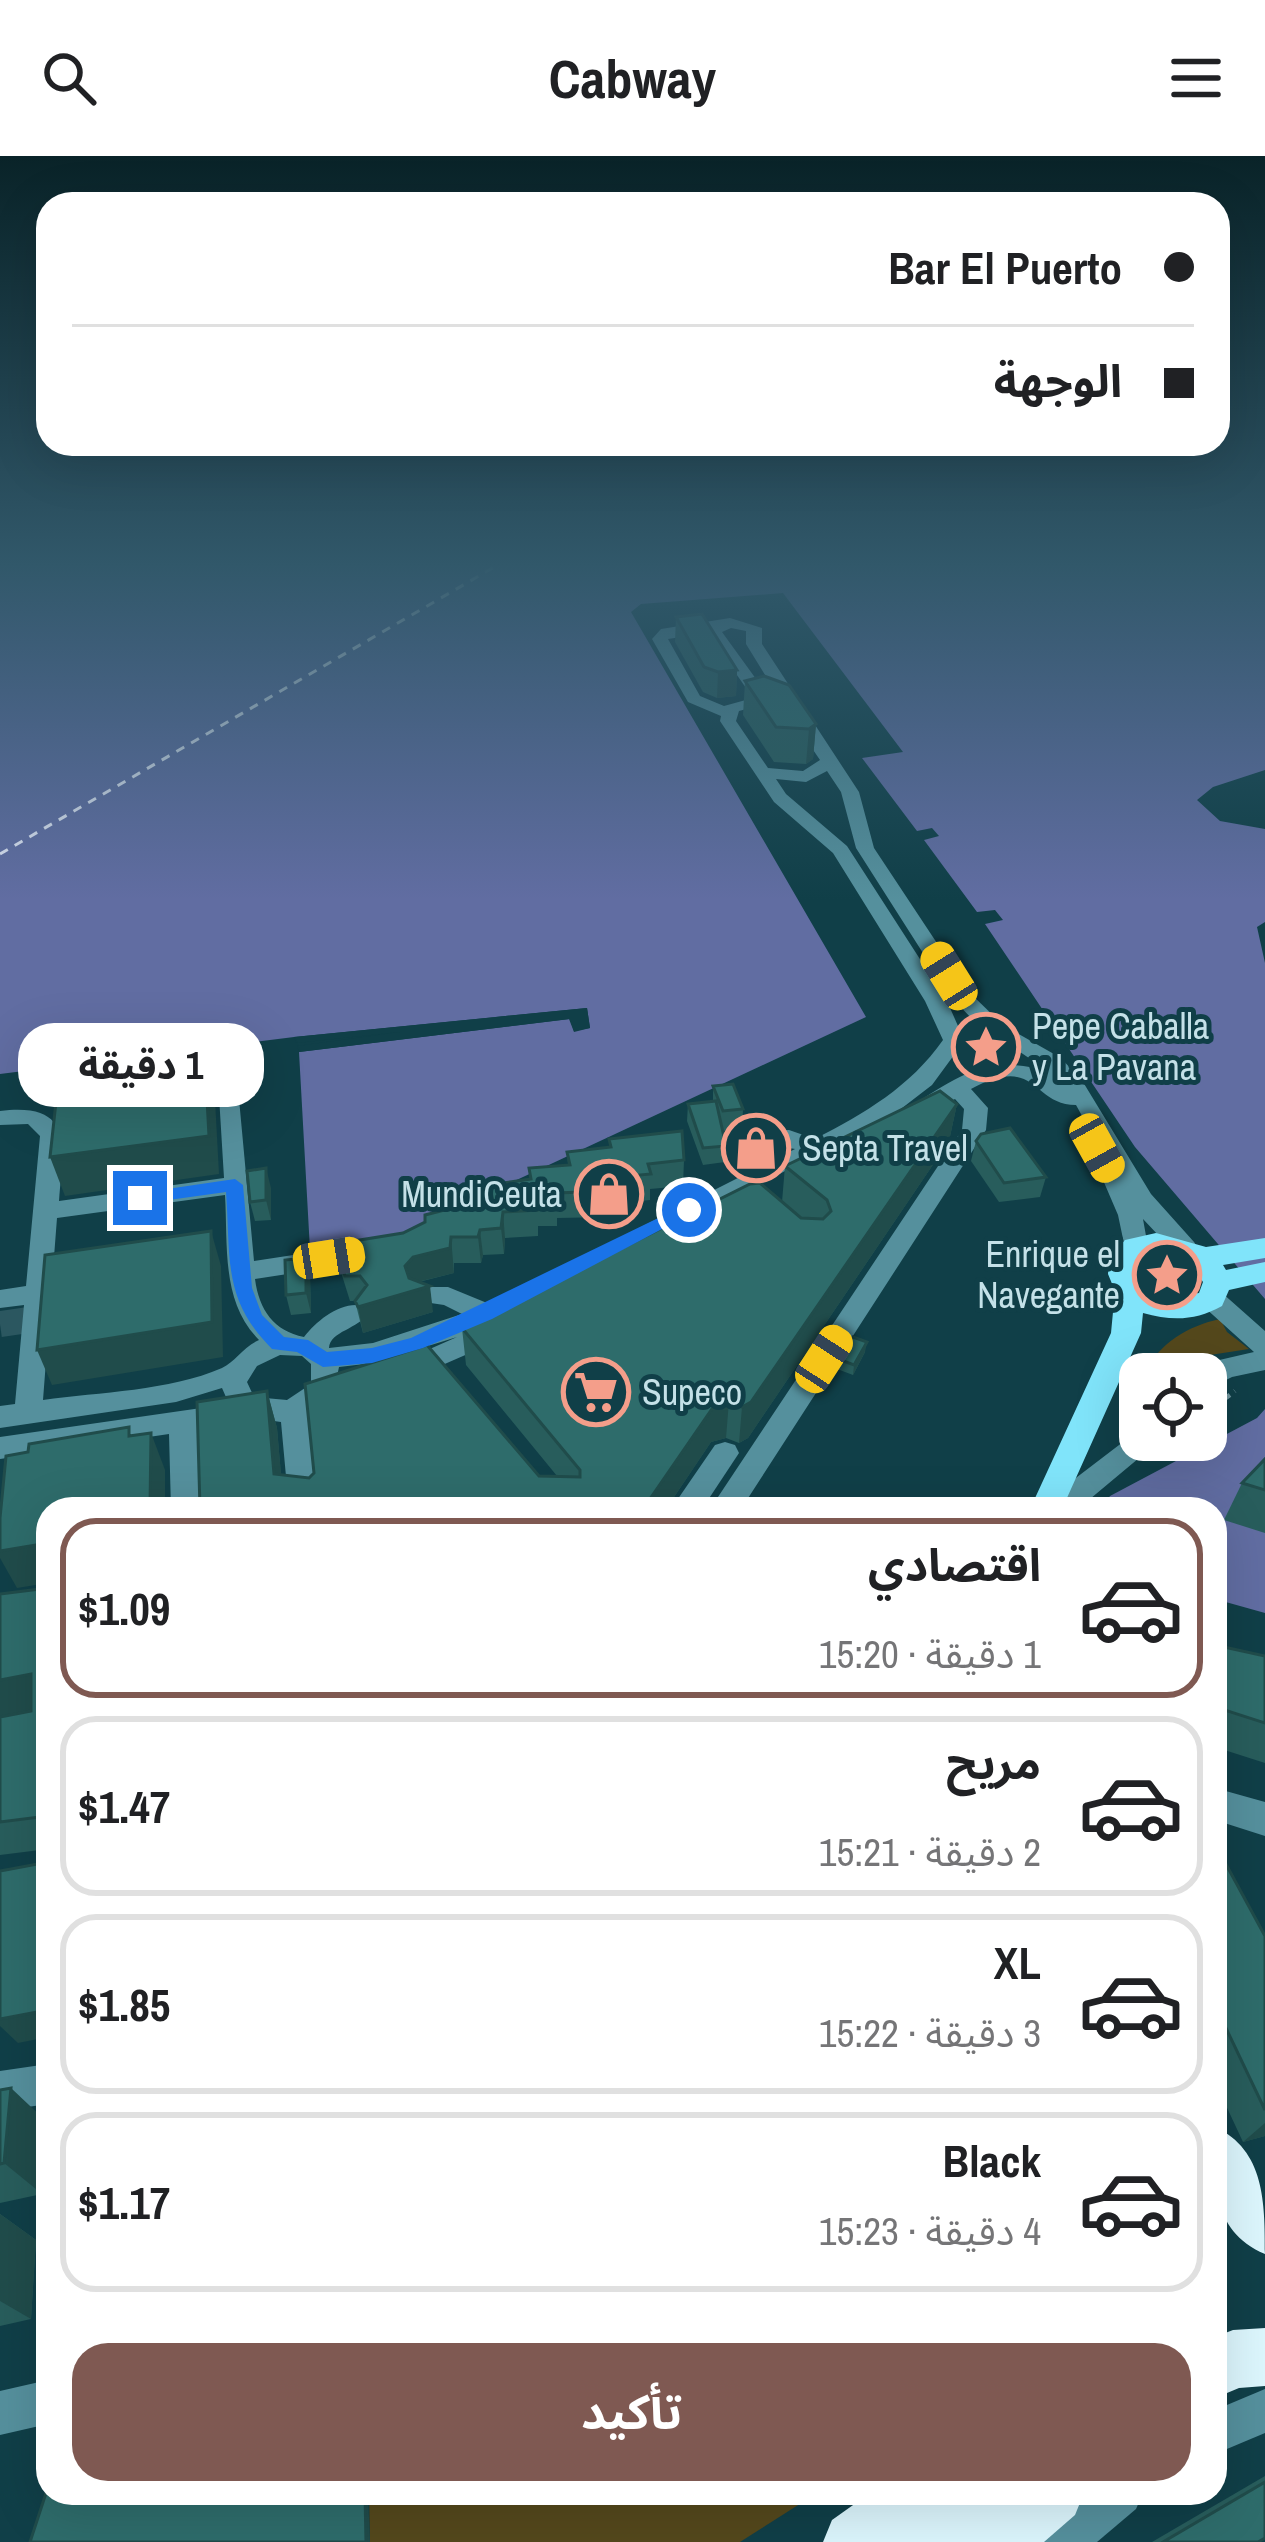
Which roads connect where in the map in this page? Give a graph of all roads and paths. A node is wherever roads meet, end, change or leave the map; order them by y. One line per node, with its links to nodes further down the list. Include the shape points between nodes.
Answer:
1 (682, 677): 6 (street, via 694,698)
2 (747, 677): 4 (street)
3 (775, 677): 5 (street)
4 (763, 700): 5 (street); 6 (street)
5 (796, 712): 7 (street)
6 (727, 713): 8 (street)
7 (830, 762): 8 (street, via 806,777); 9 (street, via 850,792 865,848 970,1008)
8 (766, 773): 10 (street, via 780,798 841,850 944,1014)
9 (994, 1028): 10 (street, via 969,1028); 11 (street)
10 (952, 1042): 12 (street, via 965,1064); 17 (street, via 937,1070 901,1099)
11 (1021, 1042): 12 (street, via 1024,1060); 23 (street, via 1073,1080 1154,1217)
12 (1004, 1070): 13 (street); 21 (street, via 1041,1076 1072,1101 1125,1201)
13 (957, 1087): 37 (street, via 759,1203 443,1367); 49 (street, via 976,1108 974,1130)
14 (142, 1094): 18 (street, via 227,1090)
15 (0, 1118): 19 (street, via 35,1118 51,1130)
16 (762, 1138): 17 (street)
17 (813, 1147): 30 (street)
18 (235, 1185): 19 (street); 24 (street)
19 (45, 1211): 26 (street)
20 (406, 1245): 24 (street)
21 (1135, 1247): 23 (main road, via 1156,1243); 25 (main road, via 1120,1266)
22 (1265, 1248): 23 (main road)
23 (1223, 1270): 25 (main road, via 1196,1308 1173,1310); 32 (street, via 1236,1324)
24 (242, 1280): 31 (street, via 254,1318); 36 (street)
25 (1130, 1290): 50 (main road, via 1126,1333)
26 (38, 1294): 28 (street); 42 (street)
27 (426, 1294): 30 (street)
28 (0, 1299)
29 (355, 1313): 33 (street, via 324,1330)
30 (485, 1314): 33 (street, via 394,1350)
31 (279, 1344): 33 (street); 36 (street)
32 (1265, 1346)
33 (317, 1354): 39 (street, via 327,1379)
34 (1265, 1360): 35 (street)
35 (1227, 1368)
36 (238, 1370): 40 (street, via 237,1398); 42 (street)
37 (379, 1380)
38 (347, 1392): 39 (street)
39 (298, 1409): 40 (street); 47 (street)
40 (260, 1412): 41 (street)
41 (183, 1422): 42 (street); 46 (street)
42 (10, 1431): 45 (street)
43 (725, 1453): 48 (street)
44 (1119, 1458): 51 (street)
45 (7, 1487)
46 (186, 1497)
47 (303, 1497)
48 (694, 1497)
49 (733, 1497)
50 (1051, 1497)
51 (1072, 1497)
52 (1227, 1808): 53 (street)
53 (1265, 1820)
54 (36, 2086): 55 (street)
55 (0, 2091)
56 (1227, 2171): 57 (highway)
57 (1265, 2226)
58 (1265, 2357): 59 (highway)
59 (1227, 2362)
60 (36, 2405): 62 (street)
61 (1265, 2411): 63 (street)
62 (0, 2414)
63 (1227, 2427)
64 (906, 2505): 68 (highway)
65 (974, 2505): 69 (highway)
66 (1039, 2505): 70 (highway)
67 (1106, 2505): 71 (street)
68 (854, 2542)
69 (938, 2542)
70 (997, 2542)
71 (1061, 2542)

